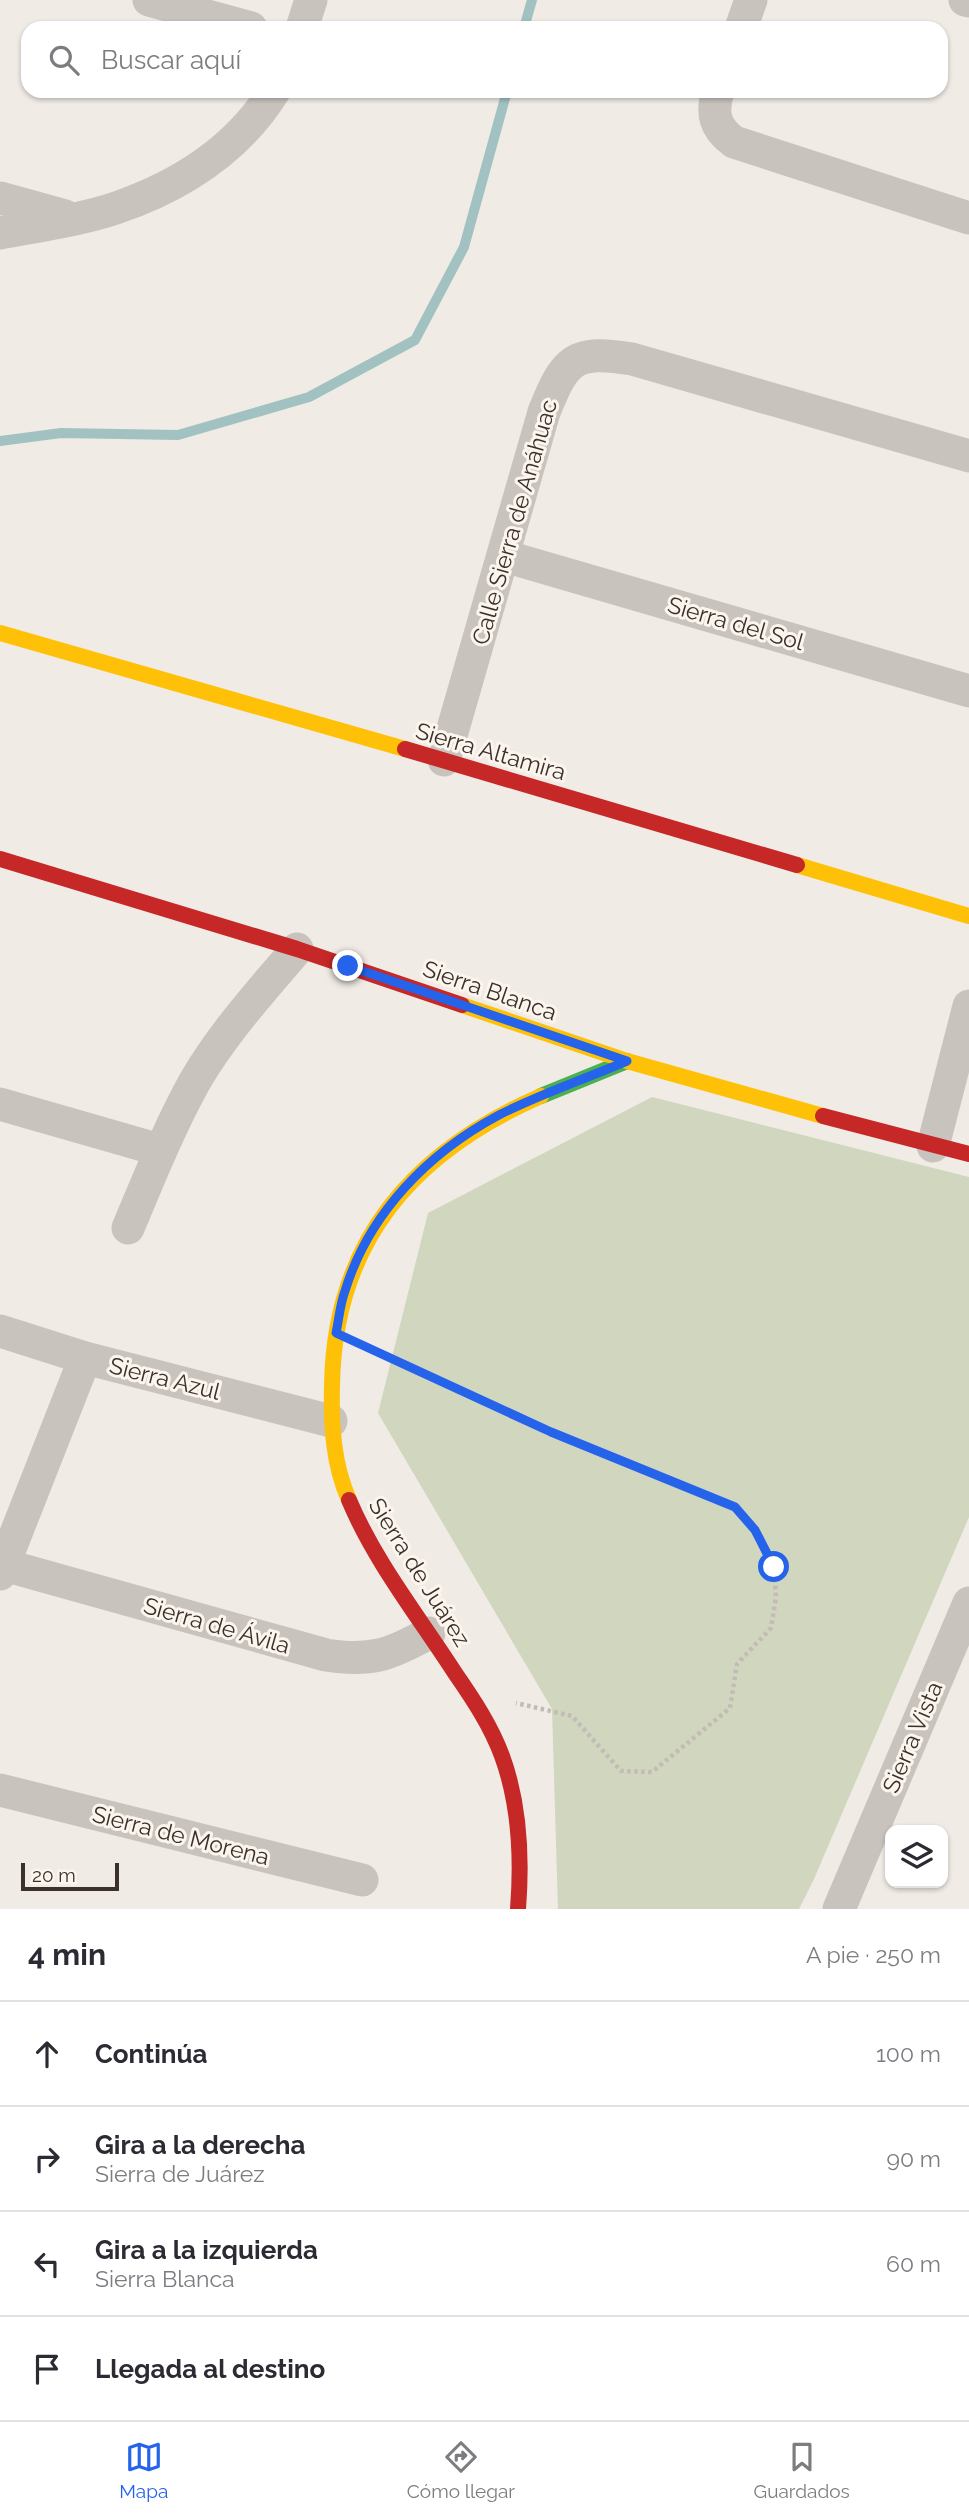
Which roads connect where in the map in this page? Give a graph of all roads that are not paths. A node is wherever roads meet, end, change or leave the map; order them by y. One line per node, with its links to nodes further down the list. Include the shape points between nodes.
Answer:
1 (149, 0): 4 (street)
2 (311, 0): 5 (street)
3 (751, 0): 6 (street)
4 (226, 21)
5 (304, 21)
6 (744, 21)
7 (269, 98): 10 (street, via 240,135 210,161 143,198)
8 (716, 98): 11 (street, via 718,128 734,142)
9 (0, 198): 10 (street)
10 (71, 218): 12 (street)
11 (969, 218)
12 (0, 233)
13 (969, 456): 14 (street, Calle Sierra de Anáhuac, via 632,359 589,355 574,361 555,384)
14 (504, 556): 16 (street, Sierra del Sol); 17 (street, Calle Sierra de Anáhuac)
15 (0, 633): 17 (street, Sierra Altamira)
16 (969, 691)
17 (444, 760): 19 (street, Sierra Altamira)
18 (0, 859): 20 (street, Sierra Blanca)
19 (969, 916)
20 (297, 949): 22 (street, Sierra Blanca); 25 (street, via 216,1049)
21 (969, 1006): 24 (street)
22 (627, 1061): 24 (street, Sierra Blanca); 30 (street, Sierra de Juárez, via 500,1115 445,1149 401,1189 365,1240 344,1292 333,1350)
23 (0, 1104): 25 (street)
24 (933, 1146): 26 (street, Sierra Blanca)
25 (160, 1150): 27 (street)
26 (969, 1154)
27 (128, 1228)
28 (0, 1331): 29 (street, Sierra Azul)
29 (85, 1358): 30 (street, Sierra Azul); 31 (street)
30 (331, 1421): 33 (street, Sierra de Juárez, via 335,1458 351,1507)
31 (2, 1569): 33 (street, Sierra de Ávila, via 351,1659 377,1657)
32 (969, 1603): 37 (street, Sierra Vista)
33 (429, 1633): 36 (street, Sierra de Juárez, via 481,1711 506,1766 518,1820)
34 (0, 1790): 35 (street, Sierra de Morena)
35 (362, 1880)
36 (518, 1909)
37 (838, 1909)

